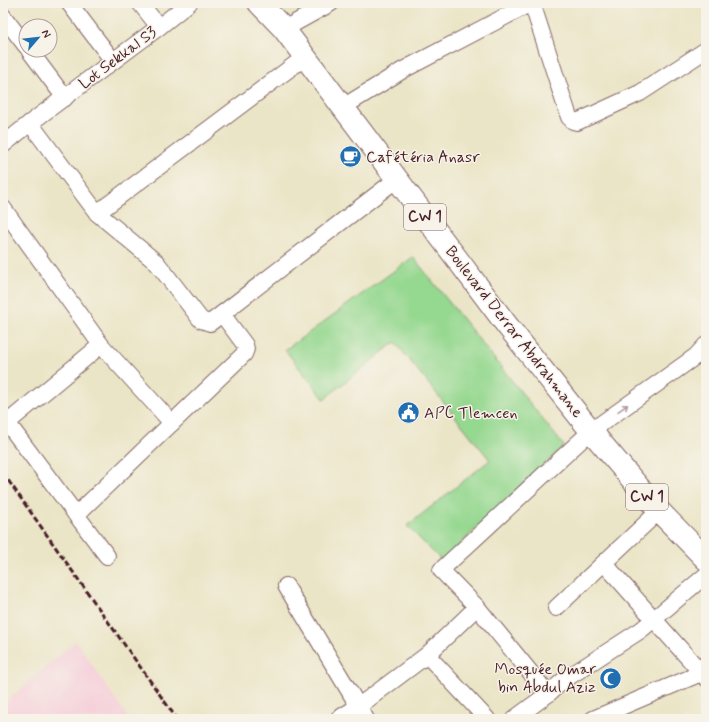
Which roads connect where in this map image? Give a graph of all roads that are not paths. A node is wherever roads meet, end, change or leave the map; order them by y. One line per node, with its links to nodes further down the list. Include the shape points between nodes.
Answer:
1 (69, 3): 14 (street)
2 (140, 3): 8 (street)
3 (189, 3): 8 (street, Lot Sekkal S3)
4 (259, 3): 9 (main road, Boulevard Derrar Abdrahmane / CW 1)
5 (331, 3): 9 (street)
6 (532, 3): 11 (street, via 569,117 573,121 577,122 640,93); 16 (street, via 403,70)
7 (3, 16): 10 (street)
8 (159, 27): 14 (street, Lot Sekkal S3)
9 (284, 30): 12 (main road, Boulevard Derrar Abdrahmane / CW 1)
10 (18, 36)
11 (706, 50)
12 (304, 57): 16 (main road, Boulevard Derrar Abdrahmane / CW 1); 21 (street)
13 (35, 58): 15 (street)
14 (113, 61): 15 (street, Lot Sekkal S3)
15 (65, 98): 17 (street, Lot Sekkal S3)
16 (343, 107): 19 (main road, Boulevard Derrar Abdrahmane / CW 1)
17 (30, 123): 18 (street, Lot Sekkal S3); 21 (street)
18 (3, 145)
19 (397, 179): 22 (street); 27 (main road, Boulevard Derrar Abdrahmane / CW 1, via 506,324)
20 (3, 208): 23 (street)
21 (97, 213): 22 (street, via 157,263 201,320 210,323)
22 (222, 314): 26 (street, via 245,345 244,354)
23 (101, 345): 25 (street); 26 (street)
24 (706, 345): 27 (street, one-way to 24, via 696,356)
25 (5, 420): 29 (street)
26 (172, 423): 29 (street)
27 (591, 431): 28 (main road, Boulevard Derrar Abdrahmane / CW 1); 35 (street, via 441,570)
28 (659, 511): 31 (main road, Boulevard Derrar Abdrahmane / CW 1); 32 (street)
29 (76, 515): 30 (street)
30 (107, 556)
31 (706, 559)
32 (604, 563): 36 (street); 37 (street)
33 (706, 575): 37 (street)
34 (286, 586): 41 (street)
35 (477, 607): 38 (street); 40 (street)
36 (556, 608)
37 (654, 618): 39 (street); 40 (street, via 641,630 564,680)
38 (427, 655): 41 (street); 43 (street)
39 (705, 674): 45 (street)
40 (548, 694): 44 (street)
41 (362, 713): 42 (street)
42 (338, 719)
43 (487, 719)
44 (514, 719)
45 (593, 719)

